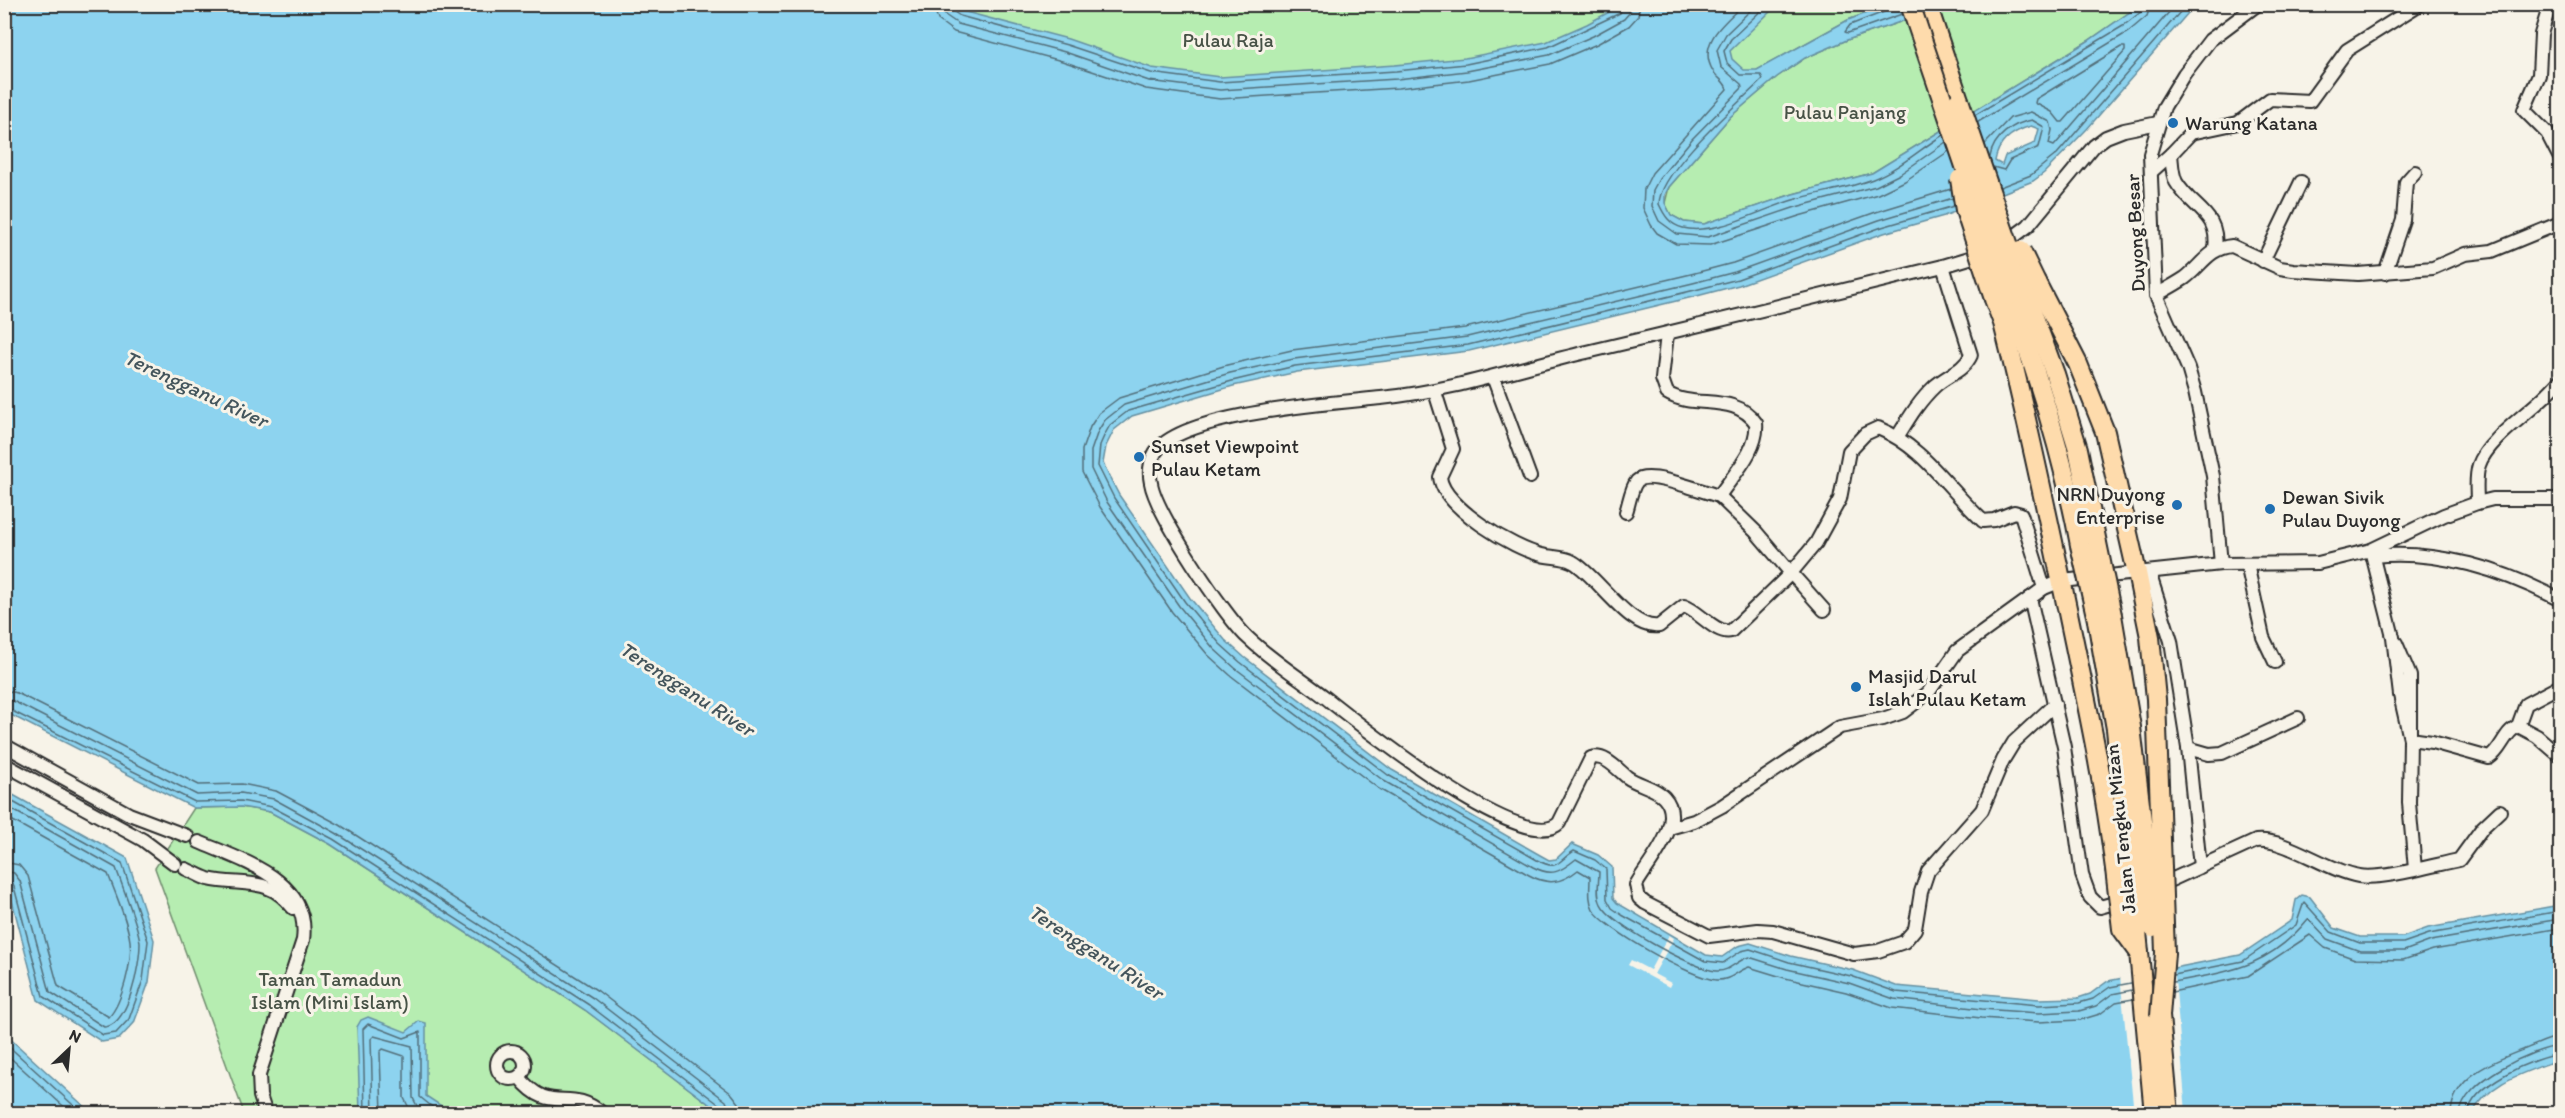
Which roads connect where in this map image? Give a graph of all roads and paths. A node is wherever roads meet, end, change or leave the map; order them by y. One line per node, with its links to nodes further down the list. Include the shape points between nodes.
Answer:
1 (1910, 4): 17 (highway, bridge, via 1954,136)
2 (1927, 4): 17 (highway, bridge)
3 (2258, 4): 6 (street, Duyong Besar, via 2204,48 2174,89)
4 (2420, 4): 7 (street, via 2347,50 2310,101 2270,99 2238,123 2191,133)
5 (2550, 4): 8 (street, via 2541,34 2539,75 2524,110 2547,132)
6 (2158, 123): 9 (street, Duyong Besar, via 2150,154); 15 (street, via 2106,137 2017,236 1997,248)
7 (2171, 154): 9 (street); 13 (street, via 2175,180 2214,224)
8 (2560, 158)
9 (2151, 172): 18 (street, Duyong Besar)
10 (2415, 172): 16 (street, via 2406,182 2403,220)
11 (2301, 182): 14 (street)
12 (2560, 222): 16 (street, via 2492,251 2465,254 2433,268)
13 (2215, 249): 14 (street, via 2232,246); 18 (street, via 2185,278)
14 (2263, 261): 16 (street, via 2293,270)
15 (1943, 266): 19 (street); 23 (street, via 1971,355 1967,364 1923,398)
16 (2385, 273)
17 (2015, 292): 32 (highway, via 2078,364 2105,432); 34 (highway, via 2019,387); 55 (highway, Jalan Tengku Mizan, bridge, via 2055,374 2078,449 2089,544 2131,727)
18 (2156, 295): 30 (street, Duyong Besar, via 2195,392 2213,476)
19 (1667, 334): 20 (street); 25 (street, via 1662,380 1667,393 1684,400 1734,406 1756,423 1755,440)
20 (1493, 377): 22 (street); 24 (street)
21 (2560, 380): 27 (street, via 2483,457 2477,475)
22 (1435, 392): 33 (street, via 1452,443 1440,477 1445,494 1513,544 1573,561 1646,625 1659,626 1684,606 1719,629 1731,631); 50 (street, via 1306,406 1184,430 1161,445 1154,455 1150,481 1154,495 1214,595 1249,639 1436,780 1516,822 1553,829 1587,763 1597,757 1663,796 1670,812)
23 (1898, 436): 33 (street, via 1878,428 1865,434 1849,451 1840,499 1816,543); 35 (street, via 1931,464 1983,521 2014,512 2021,514)
24 (1530, 477)
25 (1719, 496): 28 (street, via 1661,479 1640,479); 33 (street)
26 (2560, 499): 27 (street, via 2493,499)
27 (2477, 503): 29 (street, via 2444,515)
28 (1626, 512)
29 (2372, 553): 31 (street, via 2318,563); 37 (street, via 2452,561 2508,574); 44 (street, via 2393,637)
30 (2221, 564): 31 (street); 32 (street)
31 (2247, 564): 39 (street, via 2263,637)
32 (2143, 572): 34 (street); 46 (street, via 2171,641); 55 (highway, via 2156,699)
33 (1791, 573): 38 (street)
34 (2062, 581): 35 (street); 55 (highway, via 2107,804)
35 (2044, 588): 36 (street)
36 (2030, 598): 41 (street); 50 (street, via 1957,651 1932,688 1903,712 1840,727 1722,806 1694,821)
37 (2560, 600)
38 (1824, 610)
39 (2275, 662)
40 (2560, 686): 43 (street, via 2526,704)
41 (2055, 704): 50 (street, via 2014,742 1989,800 1928,871 1918,919 1910,936 1878,951 1839,952 1773,931 1709,936 1645,903 1639,898 1636,885); 53 (street, via 2072,794 2080,866 2085,887 2095,904 2105,908)
42 (2298, 718): 46 (street, via 2222,753)
43 (2518, 726): 44 (street, via 2489,758); 47 (street)
44 (2410, 739): 54 (street, via 2409,803)
45 (4, 745): 51 (street, via 129,814)
46 (2188, 748): 53 (street)
47 (2560, 756)
48 (4, 764): 56 (street, via 207,879 250,882 271,888 288,901)
49 (2500, 811): 54 (street, via 2459,860)
50 (1669, 828)
51 (187, 836)
52 (199, 842): 56 (street, via 275,878 293,895)
53 (2200, 867): 54 (street, via 2265,840 2360,876)
54 (2415, 869)
55 (2139, 870): 60 (highway, bridge, via 2122,929 2139,952); 61 (highway, bridge, via 2165,953 2160,1016)
56 (305, 926): 58 (street, via 259,1075)
57 (519, 1077): 59 (street, via 538,1101 553,1105 582,1102)
58 (266, 1113)
59 (603, 1113)
60 (2154, 1113)
61 (2169, 1113)

